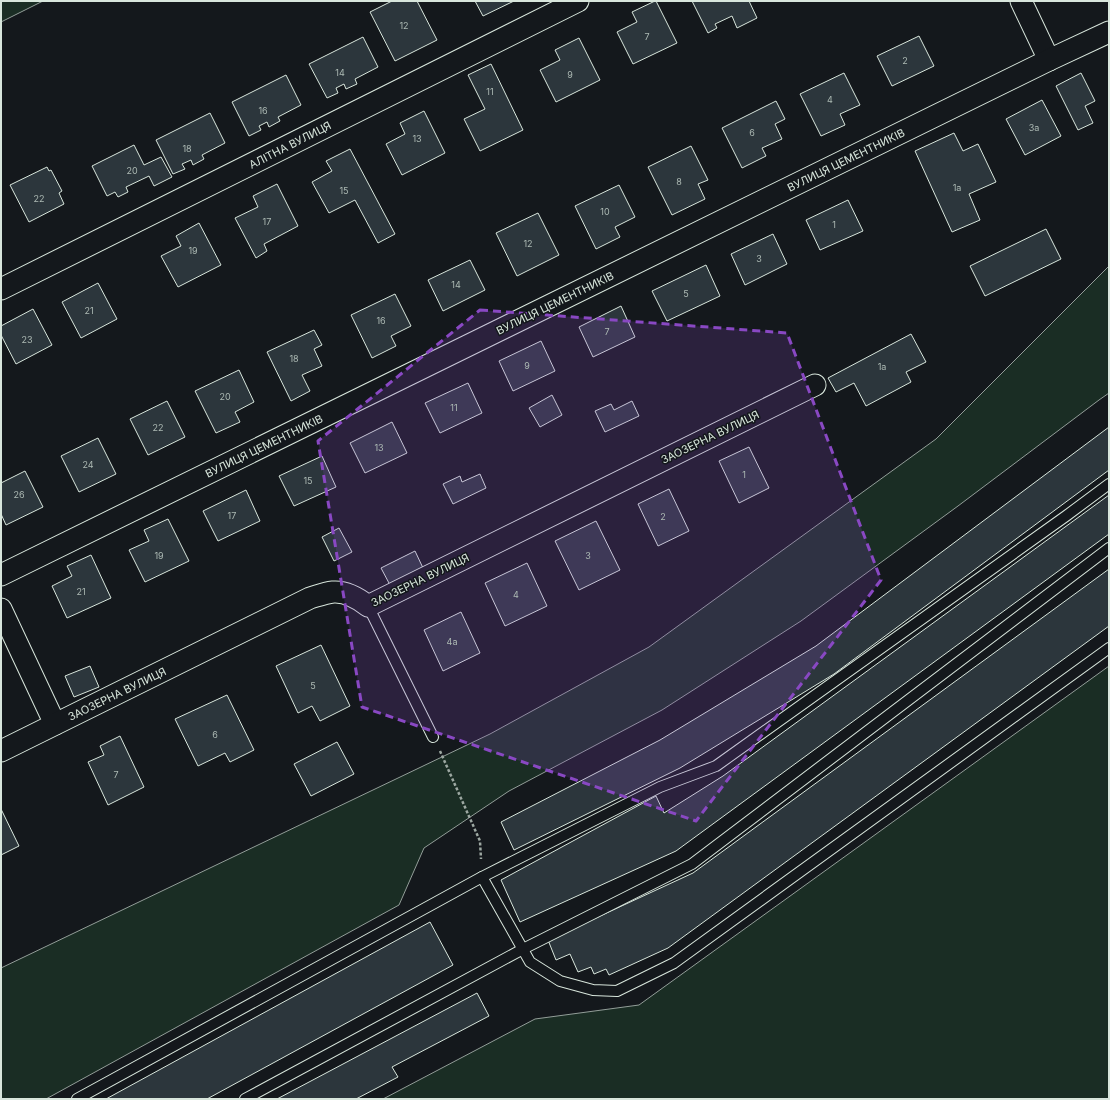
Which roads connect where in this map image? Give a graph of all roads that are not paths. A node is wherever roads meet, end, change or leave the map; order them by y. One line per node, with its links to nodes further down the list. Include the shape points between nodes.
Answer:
1 (578, 1): 5 (street, АЛІТНА ВУЛИЦЯ)
2 (1021, 1): 4 (street)
3 (1109, 32): 4 (street, ВУЛИЦЯ ЦЕМЕНТНИКІВ)
4 (1049, 60): 9 (street, ВУЛИЦЯ ЦЕМЕНТНИКІВ)
5 (1, 290)
6 (815, 385): 10 (street, ЗАОЗЕРНА ВУЛИЦЯ)
7 (1109, 484): 16 (lane, via 716,766 660,786)
8 (1109, 548): 17 (lane, via 692,864)
9 (1, 575)
10 (368, 606): 13 (street, ЗАОЗЕРНА ВУЛИЦЯ, via 348,594 332,592 310,598); 14 (lane)
11 (1, 609): 13 (street)
12 (1109, 648): 17 (lane, via 674,963 617,991 593,990 560,980 530,962)
13 (56, 724): 15 (street, ЗАОЗЕРНА ВУЛИЦЯ)
14 (433, 737)
15 (1, 751)
16 (482, 877): 17 (lane); 18 (lane)
17 (523, 949): 19 (lane)
18 (77, 1099)
19 (245, 1099)

